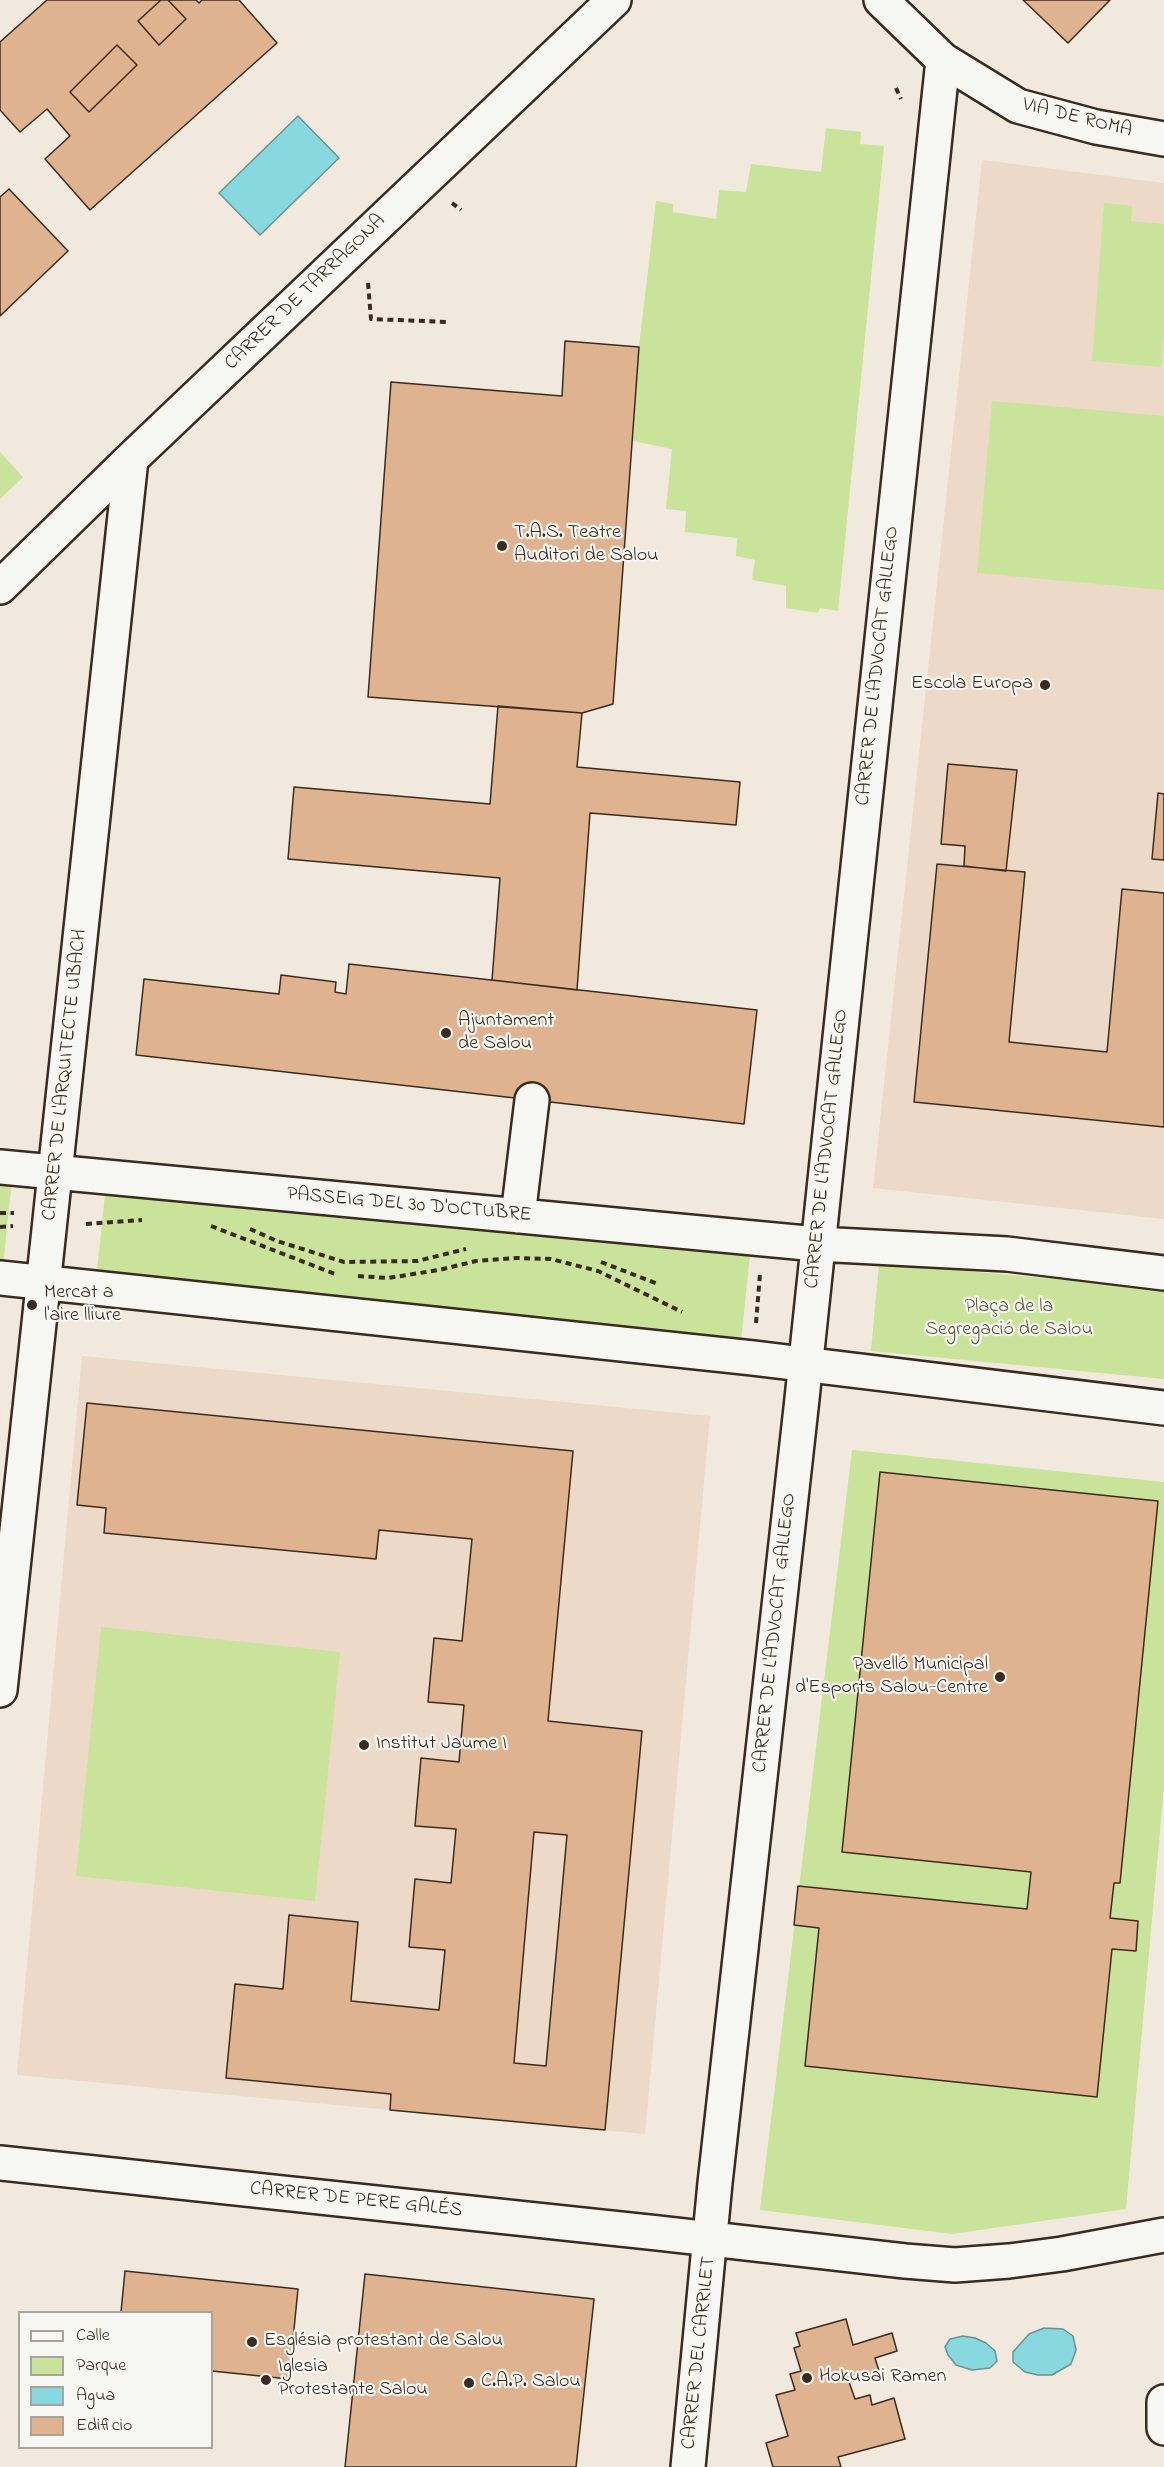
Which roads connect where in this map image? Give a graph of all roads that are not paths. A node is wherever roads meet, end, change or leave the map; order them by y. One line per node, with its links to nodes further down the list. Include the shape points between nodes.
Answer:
1 (614, 0): 5 (street, CARRER DE TARRAGONA)
2 (881, 0): 3 (street, VIA DE ROMA)
3 (943, 60): 4 (street, VIA DE ROMA, via 1018,106 1096,127); 11 (street, CARRER DE L'ADVOCAT GALLEGO)
4 (1164, 139)
5 (131, 459): 6 (street, CARRER DE TARRAGONA); 9 (street, CARRER DE L'ARQUITECTE UBACH)
6 (0, 587)
7 (532, 1100): 10 (street)
8 (0, 1167): 9 (street, PASSEIG DEL 30 D'OCTUBRE)
9 (55, 1173): 10 (street, PASSEIG DEL 30 D'OCTUBRE); 14 (street, CARRER DE L'ARQUITECTE UBACH)
10 (518, 1216): 11 (street, PASSEIG DEL 30 D'OCTUBRE)
11 (817, 1244): 12 (street, via 1007,1254); 15 (street, CARRER DE L'ADVOCAT GALLEGO)
12 (1164, 1273)
13 (0, 1278): 14 (street)
14 (44, 1282): 15 (street); 17 (street, CARRER DE L'ARQUITECTE UBACH)
15 (806, 1364): 16 (street); 20 (street, CARRER DE L'ADVOCAT GALLEGO)
16 (1164, 1408)
17 (0, 1690)
18 (0, 2163): 20 (street, CARRER DE PERE GALÉS)
19 (1164, 2235): 20 (street, CARRER DE PERE GALÉS, via 1051,2255 956,2265)
20 (711, 2239): 23 (street, CARRER DEL CARRILET)
21 (1164, 2402): 22 (street)
22 (1164, 2428)
23 (688, 2467)

